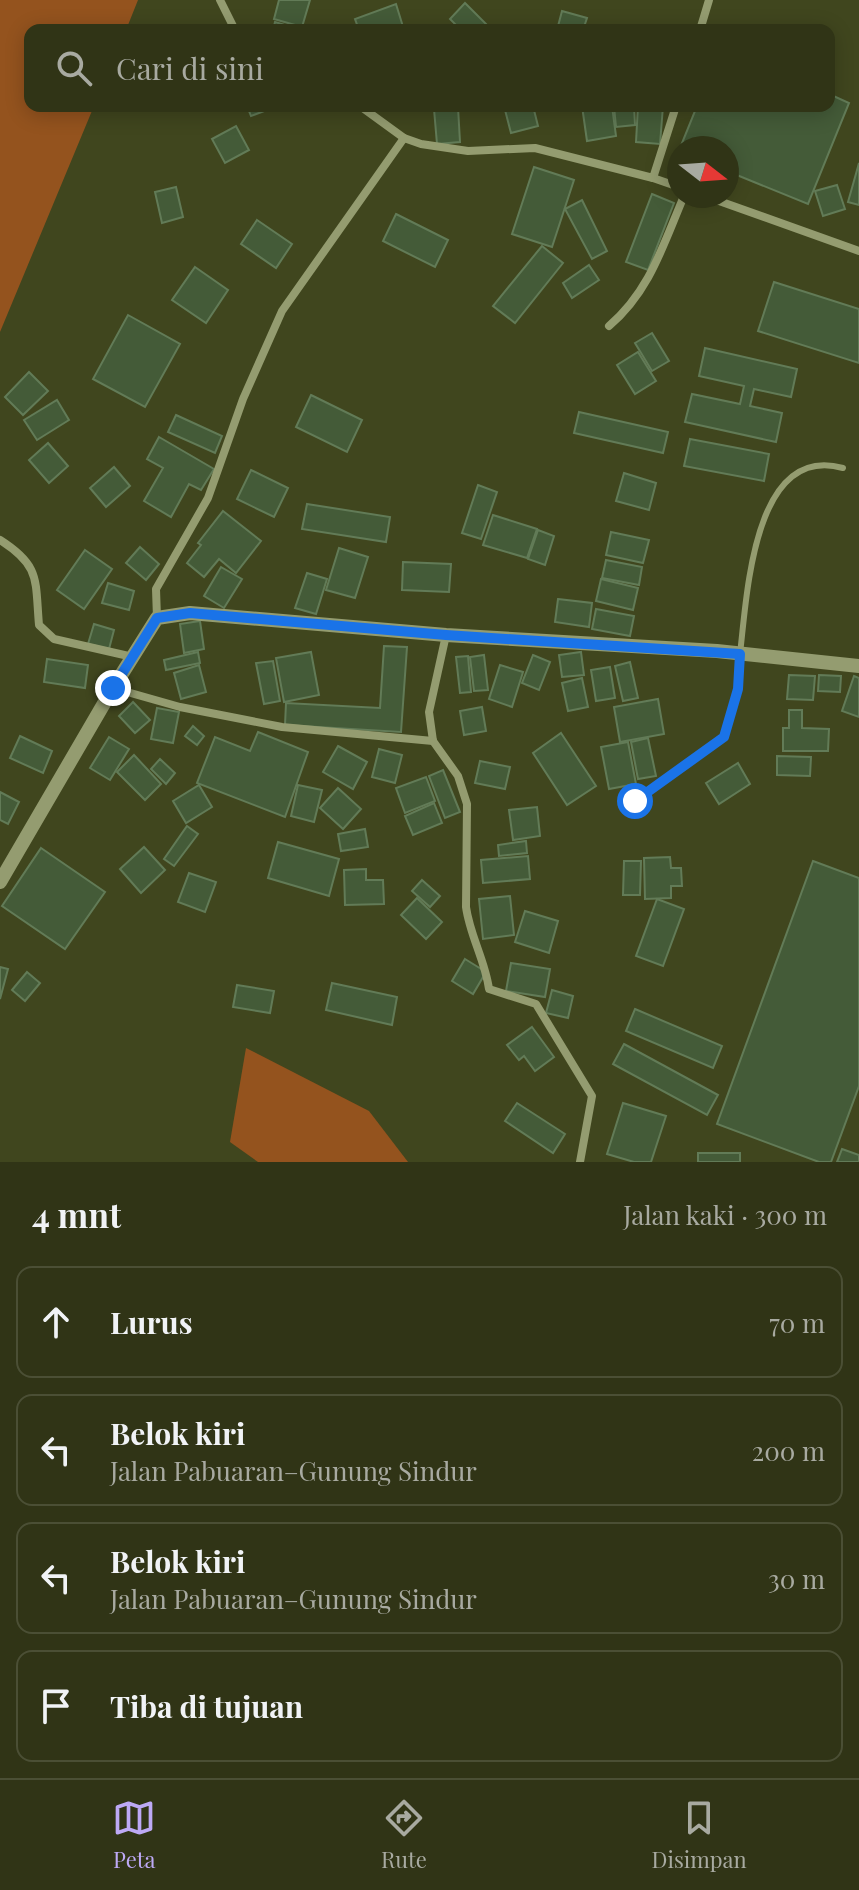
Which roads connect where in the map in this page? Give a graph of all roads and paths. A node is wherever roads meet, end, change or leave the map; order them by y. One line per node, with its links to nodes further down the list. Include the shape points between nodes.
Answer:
1 (220, 0): 3 (street)
2 (709, 0): 4 (street)
3 (232, 24)
4 (702, 24)
5 (368, 112): 7 (street)
6 (674, 112): 8 (street)
7 (404, 138): 8 (street, via 468,151 535,148); 16 (street, via 282,311 208,498 156,589)
8 (653, 178): 9 (street)
9 (667, 183)
10 (679, 208): 13 (street, via 647,282 630,308)
11 (739, 208): 12 (street)
12 (859, 251)
13 (609, 326)
14 (843, 468): 18 (lane, via 804,467 783,483 760,529)
15 (0, 540): 19 (street, via 22,554 34,571 39,625 54,639)
16 (157, 618): 17 (street, via 190,613); 19 (street)
17 (446, 635): 18 (street); 22 (street, via 429,712)
18 (740, 654): 20 (street); 23 (street, via 738,689 724,737)
19 (133, 657): 21 (street)
20 (859, 666)
21 (113, 688): 22 (street, via 282,727); 24 (street)
22 (433, 741): 25 (street, via 458,776 467,804 468,924 489,989 536,1004 592,1096)
23 (635, 801)
24 (0, 882)
25 (580, 1162)

